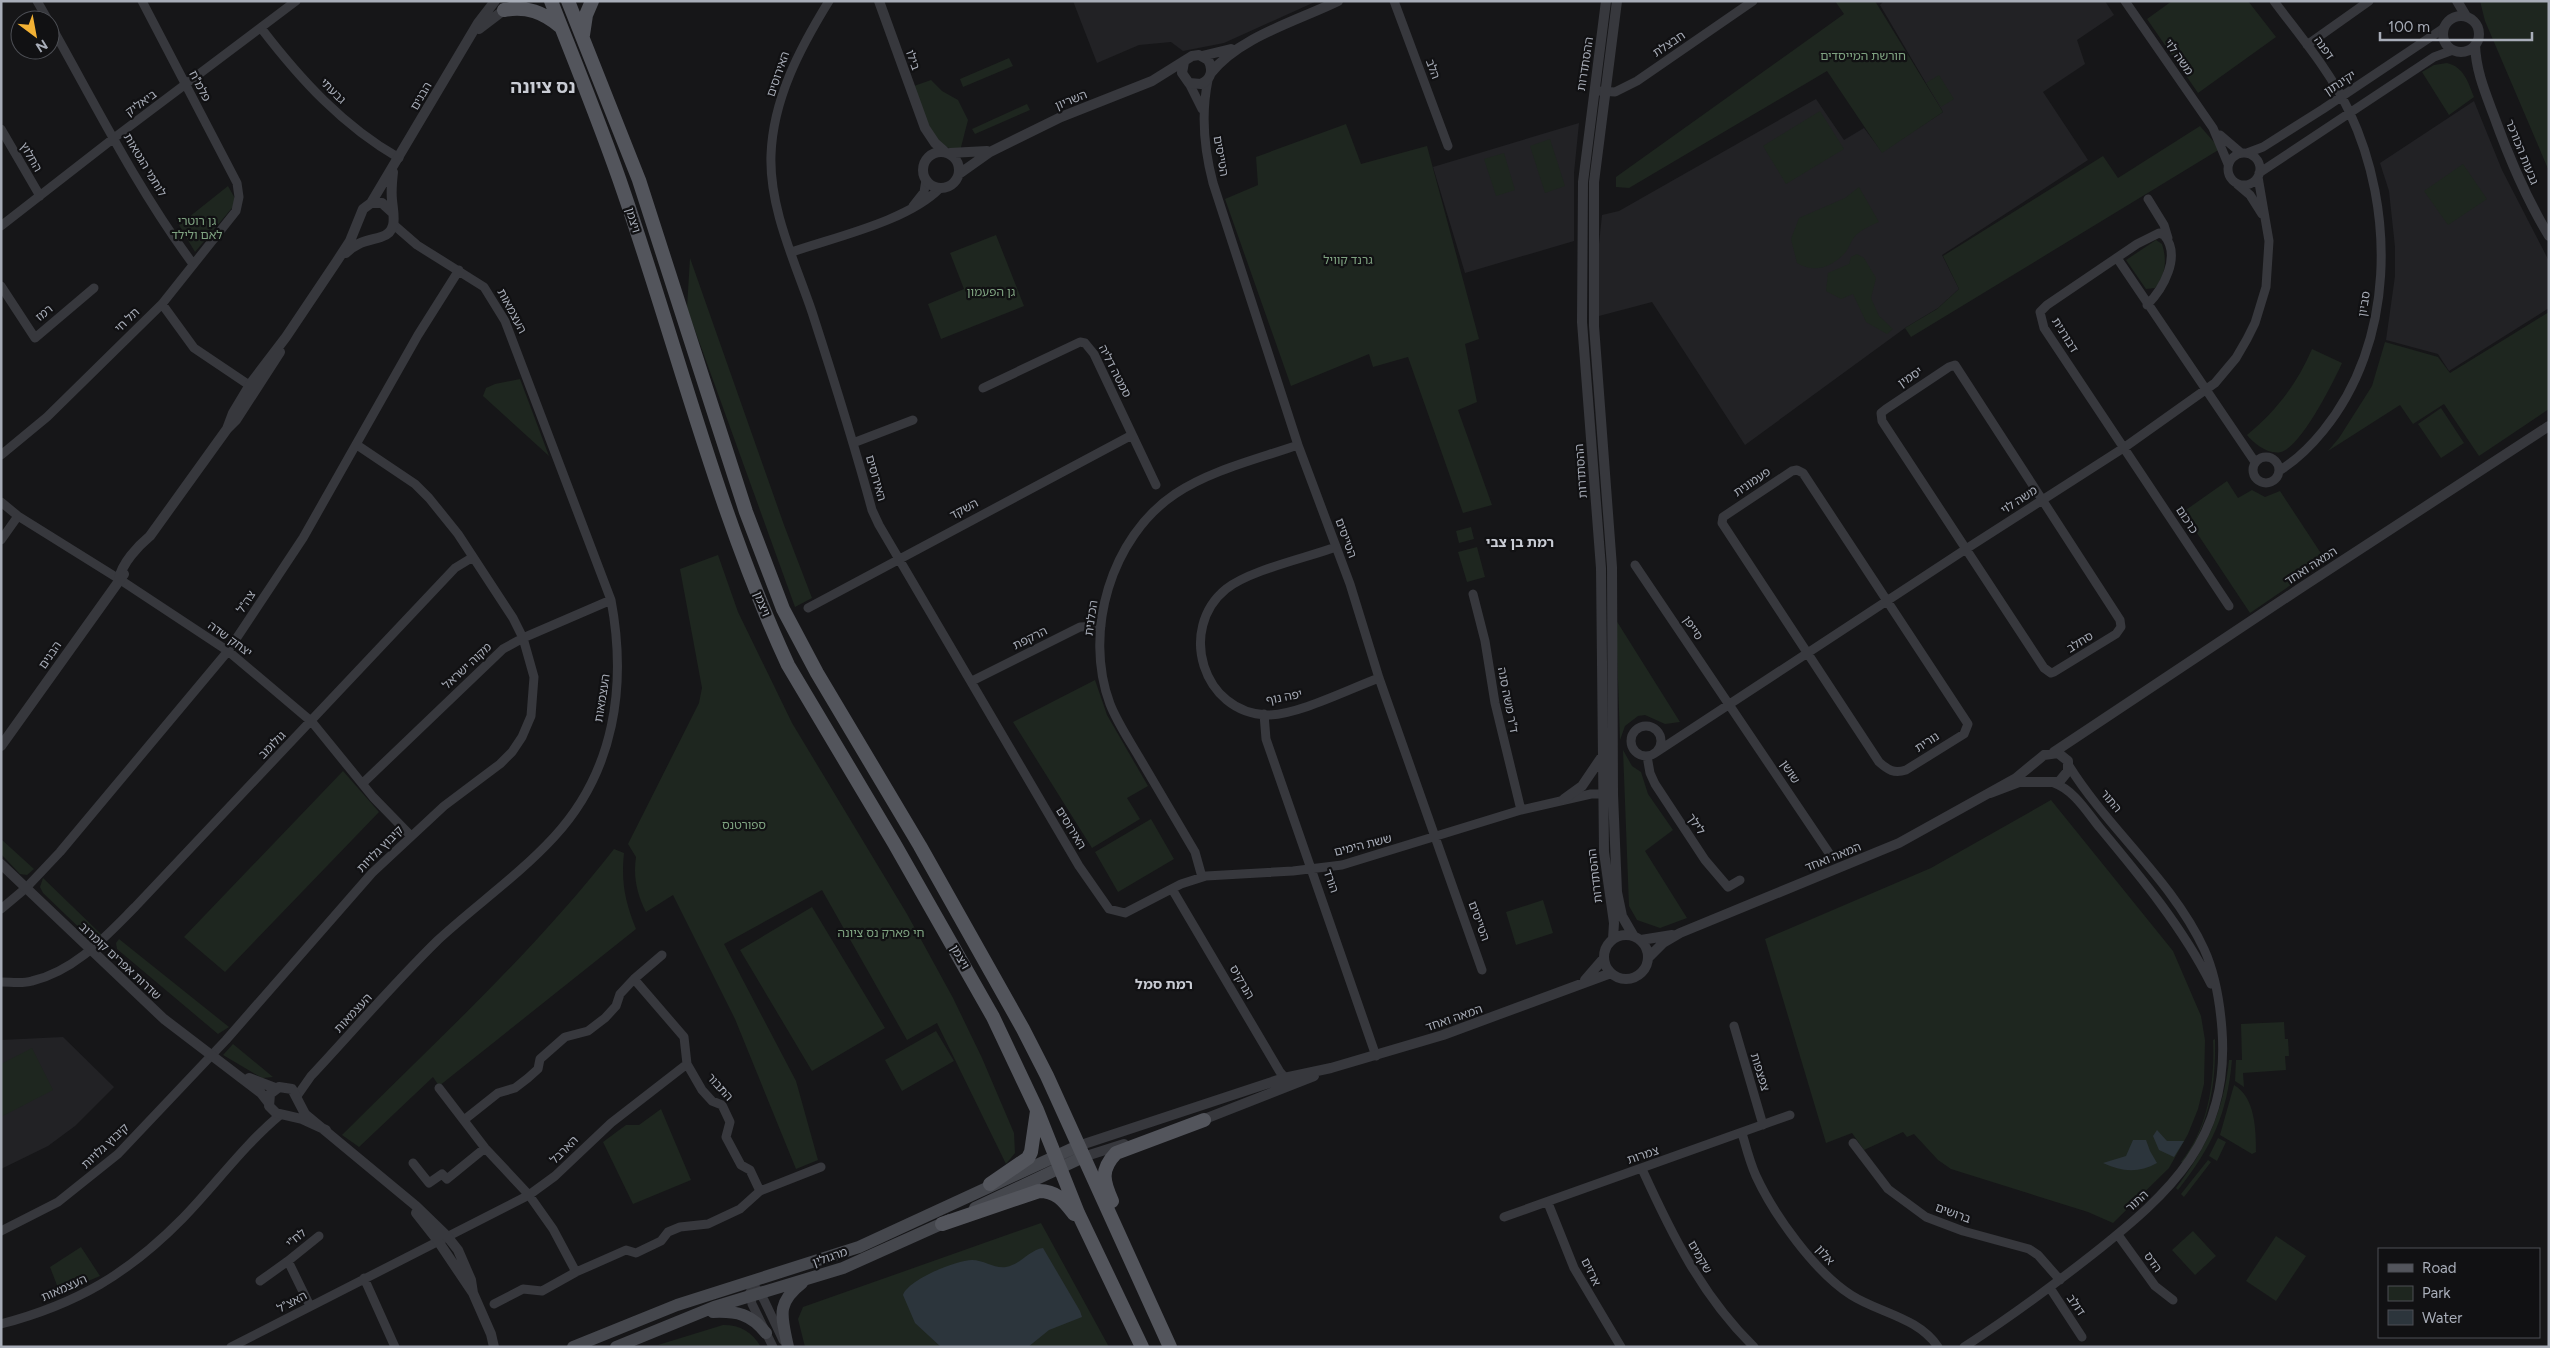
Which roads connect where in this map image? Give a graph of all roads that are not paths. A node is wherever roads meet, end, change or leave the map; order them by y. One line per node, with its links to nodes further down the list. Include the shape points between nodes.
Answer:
1 (142, 1): 37 (street, פלמ"ח)
2 (296, 1): 22 (street, ביאליק)
3 (522, 1): 19 (street, הבנים)
4 (551, 1): 23 (main road, ויצמן)
5 (568, 1): 25 (main road, ויצמן)
6 (592, 1): 25 (main road, via 583,27)
7 (829, 1): 74 (street, האירוסים, via 794,62 772,142 773,185)
8 (879, 1): 42 (street, בילו)
9 (1394, 1): 46 (street, הלב)
10 (1606, 1): 38 (street, ההסתדרות)
11 (1617, 1): 38 (street, ההסתדרות)
12 (1753, 1): 38 (street, חבצלת, via 1637,81 1615,92)
13 (2125, 1): 43 (street, משה לוי)
14 (2274, 1): 27 (street, דפנה)
15 (2369, 1): 27 (street)
16 (2453, 1): 21 (street)
17 (2457, 1): 20 (street)
18 (1335, 2): 29 (street)
19 (500, 5): 23 (main road, via 533,10); 50 (street, הבנים, via 471,36)
20 (2466, 16): 21 (street); 28 (street, via 2479,31)
21 (2452, 18): 24 (street)
22 (261, 28): 37 (street, ביאליק); 50 (street, גבעתי, via 284,60 333,110 358,132)
23 (562, 28): 175 (main road, ויצמן, via 624,192 734,530 775,636 788,665 974,982)
24 (2444, 28): 30 (street, via 2444,40); 39 (street, יקינתון)
25 (583, 41): 185 (main road, ויצמן, via 639,180 746,512 783,609 1014,1014 1047,1076)
26 (60, 42): 45 (street, לוחמי הגטאות)
27 (2307, 45): 39 (street, דפנה)
28 (2474, 45): 30 (street, via 2467,51); 33 (street, גבעות הכורכר)
29 (1240, 47): 31 (street); 34 (street, via 1224,58)
30 (2455, 51): 33 (street, גבעות הכורכר); 41 (street, via 2434,57)
31 (1202, 56): 32 (street, via 1192,56); 34 (street, via 1210,63)
32 (1184, 62): 35 (street, השריון); 36 (street, via 1182,71)
33 (2478, 74): 70 (street, גבעות הכורכר, via 2512,166)
34 (1210, 77): 36 (street, via 1198,85); 40 (street, הטייסים)
35 (1152, 81): 36 (street, השריון, via 1178,77); 47 (street, השריון)
36 (1187, 81): 40 (street, הטייסים)
37 (186, 86): 45 (street, ביאליק); 57 (street, פלמ"ח)
38 (1599, 91): 129 (street, ההסתדרות, via 1583,182 1582,322 1601,568); 136 (street, ההסתדרות, via 1594,182 1594,326 1612,567)
39 (2342, 97): 41 (street, דפנה); 49 (street, יקינתון, via 2262,147)
40 (1203, 111): 93 (street, הטייסים, via 1206,153 1213,183)
41 (2350, 112): 55 (street); 97 (street, סביון, via 2377,206 2382,250 2377,308 2356,381 2334,418 2300,457)
42 (925, 128): 48 (street, בילו, via 935,143); 51 (street, בילו)
43 (2213, 128): 49 (street, משה לוי); 52 (street, משה לוי)
44 (1, 129): 60 (street, החלוץ)
45 (114, 138): 60 (street, ביאליק); 77 (street, לוחמי הגטאות)
46 (1448, 146)
47 (1000, 147): 48 (street, השריון, via 971,154); 54 (street, השריון, via 974,161)
48 (947, 152): 51 (street, via 935,152); 54 (street, via 957,160)
49 (2244, 153): 52 (street, via 2233,157); 55 (street, via 2256,158)
50 (399, 158): 53 (street, הבנים)
51 (927, 158): 56 (street, via 922,168)
52 (2228, 164): 58 (street)
53 (393, 169): 62 (street, הבנים); 63 (street, הבנים)
54 (959, 174): 59 (street, via 951,186)
55 (2259, 175): 58 (street, via 2250,184); 66 (street, משה לוי)
56 (926, 180): 59 (street); 64 (street, via 919,199)
57 (237, 183): 77 (street, תל חי, via 236,211)
58 (2234, 183): 66 (street, משה לוי, via 2250,196)
59 (940, 188): 64 (street)
60 (40, 196): 68 (street, ביאליק)
61 (2148, 199): 72 (street, via 2164,225)
62 (371, 203): 63 (street, via 386,205); 65 (street, via 363,209)
63 (393, 213): 67 (street)
64 (905, 213): 74 (street)
65 (359, 219): 71 (street, via 359,225 366,234); 76 (street, הבנים)
66 (2265, 220): 86 (street, משה לוי, via 2269,253 2266,287 2258,313 2236,358)
67 (394, 225): 69 (street); 73 (street, העצמאות)
68 (1, 226)
69 (387, 234): 71 (street); 73 (street, העצמאות)
70 (2549, 236)
71 (376, 238): 76 (street, הבנים, via 359,243)
72 (2169, 244): 75 (street, דבורנית, via 2164,234 2155,234); 82 (street, via 2165,282)
73 (417, 245): 78 (street, העצמאות)
74 (792, 252): 91 (street, האירוסים)
75 (2117, 258): 82 (street); 94 (street, דבורנית, via 2047,305 2040,312 2040,318)
76 (337, 262): 83 (street, הבנים)
77 (193, 264): 81 (street, תל חי)
78 (459, 270): 92 (street, צה"ל, via 418,334); 110 (street, העצמאות, via 484,286 505,321)
79 (1, 286): 80 (street, רמז, via 35,338)
80 (94, 288)
81 (162, 304): 84 (street, via 194,348); 95 (street, תל חי, via 47,417)
82 (2147, 305): 86 (street)
83 (286, 337): 84 (street, הבנים); 89 (street, הבנים, via 269,372)
84 (249, 385): 89 (street, הבנים)
85 (983, 388): 90 (street, סמטה דליה, via 1080,342 1085,343 1094,354)
86 (2205, 391): 94 (street, משה לוי); 96 (street)
87 (913, 420): 91 (street)
88 (2549, 426): 124 (street, המאה ואחד)
89 (227, 429): 108 (street, הבנים, via 150,536 134,565)
90 (1132, 435): 98 (street, סמטה דליה); 106 (street, השקד)
91 (853, 443): 106 (street, האירוסים, via 872,510)
92 (357, 445): 105 (street, קיבוץ גלויות, via 415,484 443,514); 116 (street, צה"ל, via 303,538)
93 (1298, 445): 103 (street, הטייסים); 114 (street, הכלנית, via 1202,480 1161,505 1138,529 1120,559 1108,591)
94 (2125, 447): 99 (street, משה לוי); 112 (street, כרכום)
95 (1, 455)
96 (2255, 462): 97 (street, via 2262,457 2270,457 2277,462); 97 (street, via 2254,475 2262,482 2271,482)
97 (2279, 471)
98 (1156, 485)
99 (2041, 500): 104 (street, משה לוי); 104 (street, סחלב, via 2120,620 2121,627 2116,634 2058,670 2046,671); 104 (street, יסמין, via 1959,368 1949,366 1886,409 1881,417)
100 (1, 502): 101 (street, יצחק שדה)
101 (18, 516): 102 (street); 108 (street, יצחק שדה)
102 (1, 540)
103 (1336, 547): 118 (street, הטייסים); 121 (street, יפה נוף, via 1244,579 1221,594 1209,610 1200,645 1208,677 1226,701 1249,712)
104 (1966, 549): 111 (street, משה לוי)
105 (473, 558): 115 (street, קיבוץ גלויות); 122 (street, גולומב, via 455,568)
106 (898, 558): 113 (street, השקד); 119 (street, האירוסים)
107 (1635, 566): 120 (street, סייפן)
108 (119, 579): 116 (street, יצחק שדה); 126 (street, הבנים)
109 (1473, 594): 138 (street, ד"ר משה סנה)
110 (611, 600): 115 (street, מקוה ישראל); 173 (street, העצמאות, via 617,632 617,698 604,754 578,808 534,857 437,941 311,1076)
111 (1887, 601): 117 (street, משה לוי); 117 (street, נורית, via 1968,724 1964,734 1906,770 1897,773 1888,770 1879,762); 117 (street, פעמונית, via 1803,473 1792,471 1723,517 1722,523)
112 (2229, 606)
113 (808, 608)
114 (1101, 626): 119 (street, הרקפת, via 1080,627); 144 (street, הכלנית, via 1101,663 1110,704 1195,852)
115 (523, 638): 133 (street, מקוה ישראל, via 486,663); 139 (street, קיבוץ גלויות, via 534,677 531,716 522,737 500,764)
116 (228, 651): 122 (street, יצחק שדה); 146 (street, צה"ל, via 115,789)
117 (1806, 654): 120 (street, משה לוי)
118 (1379, 678): 121 (street, יפה נוף, via 1304,707); 140 (street, הטייסים)
119 (972, 681): 149 (street, האירוסים, via 1079,866 1109,909)
120 (1730, 704): 125 (street, משה לוי); 141 (street, שושן)
121 (1264, 714): 143 (street, הורד, via 1266,739)
122 (312, 722): 133 (street, יצחק שדה); 153 (street, גולומב)
123 (1654, 728): 125 (street, משה לוי, via 1662,734); 128 (street, via 1661,740); 128 (street, via 1641,727 1631,741 1637,754)
124 (2090, 730): 127 (street, המאה ואחד); 131 (street, המאה ואחד, via 2079,740)
125 (1685, 732): 128 (street, משה לוי)
126 (1, 746)
127 (2054, 752): 130 (street); 131 (street, via 2062,755)
128 (1651, 755): 145 (street, לילך, via 1650,773 1655,784 1706,860 1728,887)
129 (1602, 757): 134 (street, ההסתדרות); 137 (street, via 1590,778)
130 (2041, 759): 132 (street, via 2039,772); 135 (street, המאה ואחד)
131 (2068, 764): 132 (street, via 2066,776); 162 (street, התור, via 2145,861 2196,935 2210,966)
132 (2051, 782): 135 (street, המאה ואחד, via 2018,782); 162 (street, התור, via 2069,790 2130,865 2195,954)
133 (363, 783): 139 (street, יצחק שדה)
134 (1602, 793): 136 (street, ששת הימים); 137 (street, ששת הימים); 152 (street, ההסתדרות)
135 (1990, 793): 150 (street, המאה ואחד, via 1899,843)
136 (1613, 794): 151 (street, ההסתדרות, via 1617,892 1622,916)
137 (1564, 799): 138 (street, ששת הימים)
138 (1521, 810): 140 (street, ששת הימים)
139 (410, 836): 165 (street, קיבוץ גלויות, via 372,873)
140 (1436, 837): 143 (street, ששת הימים, via 1356,862); 157 (street, הטייסים)
141 (1828, 853)
142 (1, 864): 146 (street, שדרות אפרים קומרוב)
143 (1313, 868): 144 (street, ששת הימים); 164 (street, הורד)
144 (1202, 877): 147 (street, ששת הימים)
145 (1740, 880)
146 (26, 888): 148 (street, צה"ל); 153 (street, שדרות אפרים קומרוב)
147 (1172, 889): 149 (street, ששת הימים); 169 (street, הנרקיס)
148 (1, 909)
149 (1120, 913)
150 (1680, 933): 151 (street, המאה ואחד); 155 (street, המאה ואחד)
151 (1637, 938): 152 (street, via 1626,934); 155 (street, via 1648,950)
152 (1613, 939): 156 (street)
153 (90, 950): 160 (street, גולומב, via 72,963 31,982); 165 (street, שדרות אפרים קומרוב)
154 (662, 956): 159 (street)
155 (1648, 957): 158 (street, via 1645,968 1637,976 1624,979)
156 (1604, 958): 158 (street); 161 (street, המאה ואחד)
157 (1482, 970)
158 (1611, 973): 161 (street, המאה ואחד)
159 (634, 979): 166 (street, התבור, via 684,1037); 178 (street, via 605,1018 588,1031 565,1037 540,1059 538,1069 528,1078 515,1088 498,1094)
160 (1, 982)
161 (1583, 983): 164 (street, המאה ואחד, via 1512,1011)
162 (2219, 1006): 197 (street, התור, via 2223,1042 2221,1072 2207,1129 2190,1160 2165,1193)
163 (1734, 1026): 180 (street, צפצפות)
164 (1376, 1056): 168 (street, המאה ואחד)
165 (210, 1057): 167 (street, שדרות אפרים קומרוב); 196 (street, קיבוץ גלויות, via 118,1154 84,1183 58,1202)
166 (687, 1064): 191 (street, התבור, via 702,1090 722,1106 730,1122 726,1137 741,1165 750,1170); 192 (street, הארבל, via 611,1123 555,1176)
167 (228, 1068): 171 (street, שדרות אפרים קומרוב); 174 (street, שדרות אפרים קומרוב)
168 (1331, 1068): 169 (street, המאה ואחד); 170 (street, המאה ואחד)
169 (1284, 1078): 170 (street, הנרקיס); 185 (street, המאה ואחד)
170 (1292, 1086): 179 (street, המאה ואחד)
171 (275, 1088): 173 (street, via 288,1087); 174 (street)
172 (439, 1088): 178 (street)
173 (297, 1098): 176 (street, via 294,1110); 181 (street, via 305,1114)
174 (268, 1102): 176 (street, via 272,1110)
175 (1037, 1110): 187 (main road, ויצמן); 190 (main road, via 1028,1158)
176 (283, 1115): 181 (street); 214 (street, העצמאות, via 183,1218 133,1264 65,1304)
177 (1790, 1116): 180 (street, צמרות)
178 (464, 1120): 184 (street)
179 (1204, 1120): 185 (street, המאה ואחד); 228 (main road, via 1130,1146 1105,1164 1107,1188)
180 (1763, 1126): 182 (street, צמרות)
181 (326, 1130): 199 (street, via 401,1195)
182 (1742, 1133): 189 (street, צמרות); 231 (street, אלון, via 1762,1188 1817,1266 1851,1295 1921,1328)
183 (1853, 1143): 205 (street, ברושים, via 1883,1183 1915,1210 1956,1229 2029,1249)
184 (485, 1148): 186 (street, via 447,1179 442,1174 429,1183); 192 (street)
185 (1080, 1151): 187 (main road, מרגולין); 228 (main road, ויצמן)
186 (413, 1163)
187 (1052, 1163): 190 (main road, מרגולין); 195 (main road, מרגולין); 200 (main road, ויצמן)
188 (821, 1167): 191 (street)
189 (1642, 1169): 193 (street, צמרות); 230 (street, שקמים, via 1692,1270 1720,1311)
190 (990, 1184): 207 (main road, מרגולין, via 859,1247)
191 (760, 1191): 202 (street, via 740,1209 708,1224 680,1227 636,1253 626,1250)
192 (529, 1195): 199 (street, הארבל); 202 (street, via 553,1229)
193 (1548, 1203): 194 (street, צמרות); 229 (street, ארזים, via 1574,1268)
194 (1504, 1218)
195 (942, 1224): 200 (main road, via 1031,1193 1049,1191 1064,1201); 204 (main road, מרגולין, via 870,1257)
196 (1, 1231)
197 (2118, 1235): 205 (street, התור); 210 (street, הדס, via 2155,1286)
198 (319, 1236): 201 (street, לח"י)
199 (442, 1238): 203 (street, האצ"ל); 216 (street, via 473,1293)
200 (1099, 1256): 227 (main road)
201 (288, 1261): 206 (street, לח"י); 212 (street, לח"י)
202 (576, 1272): 211 (street, via 542,1291 523,1289)
203 (364, 1278): 212 (street, האצ"ל); 220 (street)
204 (806, 1280): 209 (main road, מרגולין); 226 (main road, via 791,1291 783,1304)
205 (2060, 1280): 208 (street, התור)
206 (260, 1281)
207 (752, 1282): 209 (street); 223 (main road, מרגולין, via 656,1312)
208 (2050, 1288): 217 (street, דולב); 218 (street, התור)
209 (755, 1295): 213 (main road, מרגולין); 215 (street); 226 (street)
210 (2173, 1300)
211 (494, 1304)
212 (310, 1306): 219 (street, האצ"ל)
213 (698, 1313): 215 (main road, via 738,1312 751,1318); 224 (main road, מרגולין)
214 (1, 1324)
215 (766, 1333): 225 (street)
216 (491, 1334): 221 (street); 222 (street)
217 (2082, 1337)
218 (1976, 1338): 232 (street, התור); 233 (street)
219 (231, 1347)
220 (395, 1347)
221 (494, 1347)
222 (502, 1347)
223 (573, 1347)
224 (616, 1347)
225 (773, 1347)
226 (787, 1347)
227 (1142, 1347)
228 (1171, 1347)
229 (1621, 1347)
230 (1754, 1347)
231 (1938, 1347)
232 (1964, 1347)
233 (1982, 1347)

